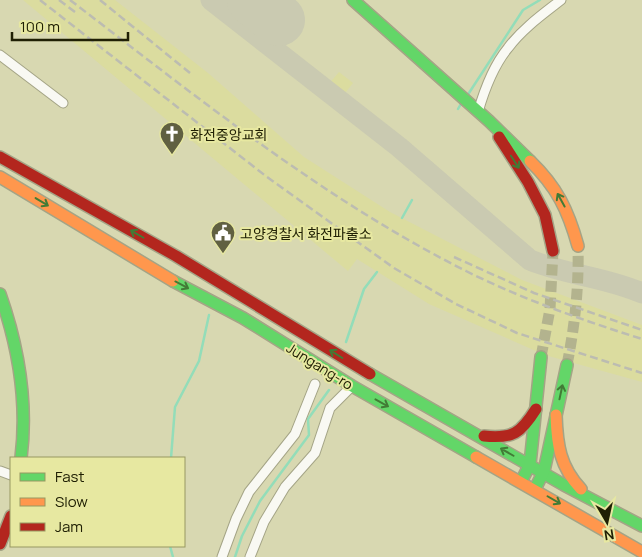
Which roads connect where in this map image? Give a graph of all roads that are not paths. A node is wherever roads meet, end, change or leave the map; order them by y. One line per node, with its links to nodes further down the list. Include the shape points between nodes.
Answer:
1 (353, 0): 5 (main road)
2 (561, 0): 5 (street, via 507,48)
3 (0, 55): 4 (street)
4 (63, 103)
5 (475, 110): 6 (main road)
6 (489, 121): 9 (main road, one-way to 6, via 568,214 549,179); 10 (main road, one-way to 10, via 545,215)
7 (0, 157): 18 (main road, Jungang-ro, one-way to 7, via 350,363 176,256)
8 (0, 178): 15 (main road, Jungang-ro, one-way to 15, via 165,276 243,318)
9 (578, 246)
10 (553, 251)
11 (0, 294): 19 (main road, via 10,320 24,388)
12 (541, 358): 16 (main road)
13 (567, 365): 17 (main road, one-way to 13)
14 (315, 384): 29 (street, via 295,434 250,492)
15 (352, 386): 22 (main road, Jungang-ro, one-way to 22); 30 (street, via 330,408 315,453 286,487 264,522)
16 (536, 409): 18 (main road, via 516,435 499,438); 20 (main road)
17 (556, 415): 21 (main road); 24 (main road, via 558,457 564,470)
18 (478, 435): 20 (main road, Jungang-ro, one-way to 18)
19 (21, 457)
20 (530, 464): 21 (main road, Jungang-ro); 22 (main road)
21 (544, 472): 23 (main road); 24 (main road, Jungang-ro)
22 (521, 482): 23 (main road, Jungang-ro)
23 (535, 489): 28 (main road, Jungang-ro, one-way to 28)
24 (590, 498): 26 (main road, Jungang-ro)
25 (10, 519): 27 (main road)
26 (642, 526)
27 (0, 544)
28 (642, 552)
29 (222, 557)
30 (250, 557)

